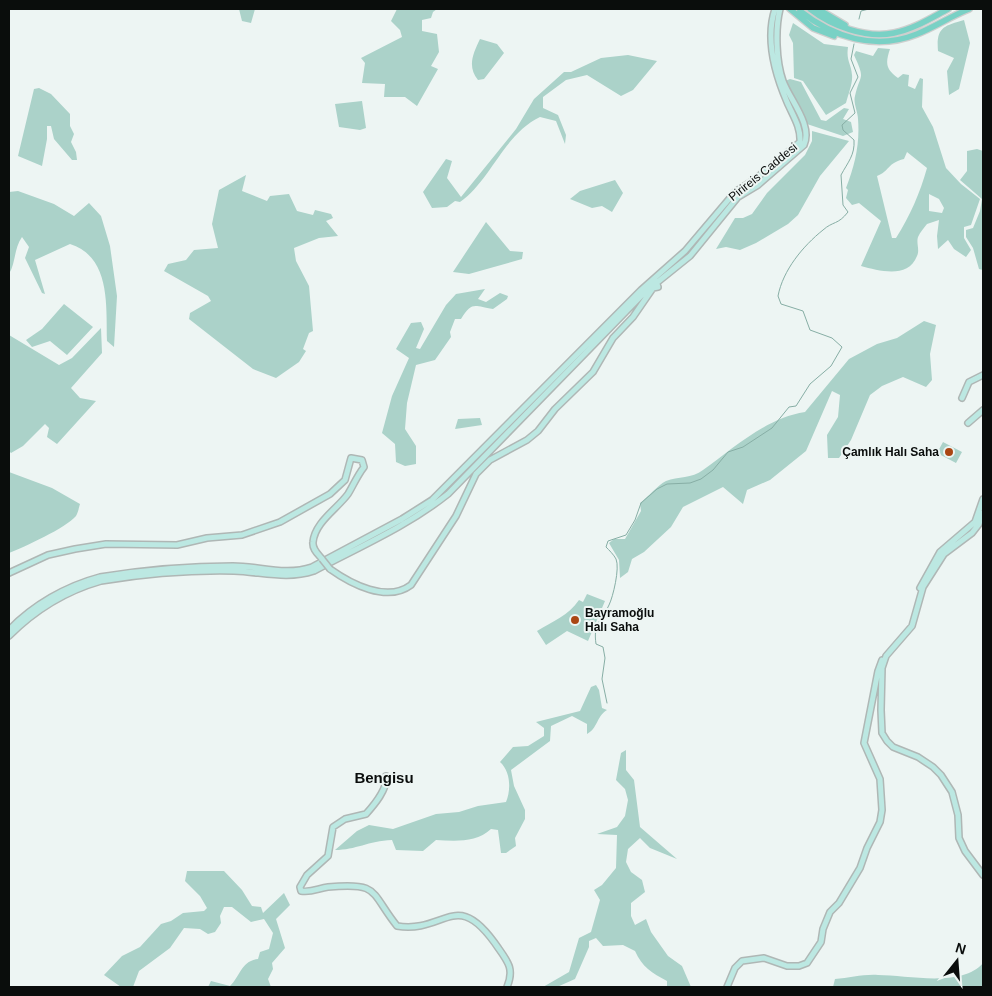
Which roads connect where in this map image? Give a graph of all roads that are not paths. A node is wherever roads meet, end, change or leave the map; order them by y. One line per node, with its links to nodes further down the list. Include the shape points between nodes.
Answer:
1 (775, 9): 11 (street, Pirireis Caddesi, via 772,25 776,76 799,126 800,142 735,192)
2 (780, 9): 11 (street, Pirireis Caddesi, via 779,63 783,80 806,128 804,145 758,185 738,197 690,256)
3 (790, 9): 10 (main road, via 813,28 831,36)
4 (810, 9): 9 (main road, via 836,25)
5 (818, 9): 9 (main road)
6 (948, 9): 9 (main road, via 916,26 894,33 872,34)
7 (800, 10): 10 (main road, via 834,33)
8 (966, 10): 10 (main road, via 917,34 894,40 872,42)
9 (856, 30)
10 (852, 38)
11 (656, 282): 18 (street, bridge, via 633,317 613,338 593,372 555,409 538,431 528,440 490,460 476,474 456,516 412,585 405,590 376,592 344,578 330,569 314,547 317,530 348,493 364,467 362,460 355,457 351,458 345,480 330,494 280,522 242,535 207,538 177,546 106,544 75,549 48,555); 20 (street, via 444,490 402,519 301,571 203,567 127,573 85,581 40,604); 21 (street, via 448,494 404,523 302,575 289,577 203,571 127,577 86,585 43,608)
12 (983, 375): 13 (street, via 969,382)
13 (962, 398)
14 (983, 410): 15 (street)
15 (968, 423)
16 (983, 499): 19 (street, via 975,522 944,548 925,577)
17 (983, 513): 19 (street, via 972,533 944,554 924,587)
18 (9, 573)
19 (919, 604): 22 (street, via 912,626)
20 (9, 630)
21 (9, 636)
22 (889, 652): 24 (street, via 882,668 882,733 893,747 918,757 941,775 952,792 959,838); 26 (street, via 883,657 878,671 864,743 880,779 882,810 860,868 830,912 821,942 807,963 787,966 764,958 742,961)
23 (386, 776): 25 (street, via 386,784 366,814 345,819 333,827 328,856 307,875 301,891 353,886 368,889 383,902 397,926 422,926 444,916 466,917 480,924 510,966)
24 (983, 875)
25 (507, 987)
26 (727, 987)

